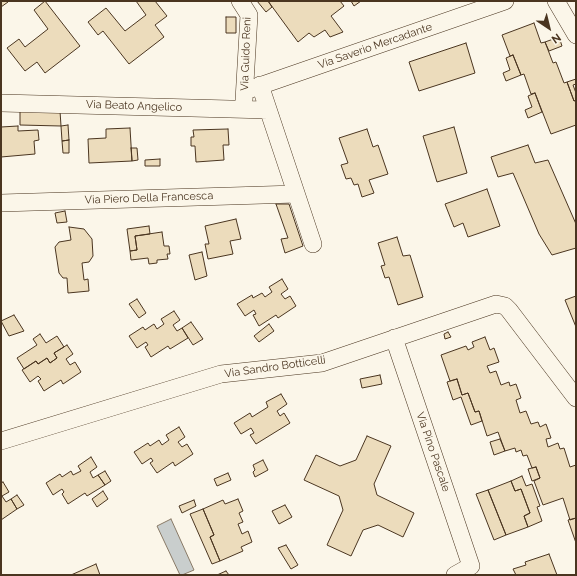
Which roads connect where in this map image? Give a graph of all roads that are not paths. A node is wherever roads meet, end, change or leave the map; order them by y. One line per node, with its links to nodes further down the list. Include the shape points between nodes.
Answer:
1 (240, 1): 5 (street, Via Guido Reni, via 249,15)
2 (505, 1): 5 (street, Via Saverio Mercadante)
3 (556, 1): 4 (street)
4 (576, 35)
5 (252, 88): 7 (street, Via Guido Reni); 8 (street)
6 (1, 103): 7 (street, Via Beato Angelico)
7 (244, 109): 8 (street, Via Beato Angelico)
8 (268, 110): 9 (street)
9 (296, 194): 10 (street, Via Piero Della Francesca); 11 (street)
10 (1, 203)
11 (313, 244)
12 (394, 338): 13 (street, Via Sandro Botticelli, via 491,304 500,304 509,310); 14 (street, Via Sandro Botticelli, via 322,363 221,374); 15 (street, Via Pino Pascale, via 471,566)
13 (576, 398)
14 (1, 441)
15 (455, 575)

